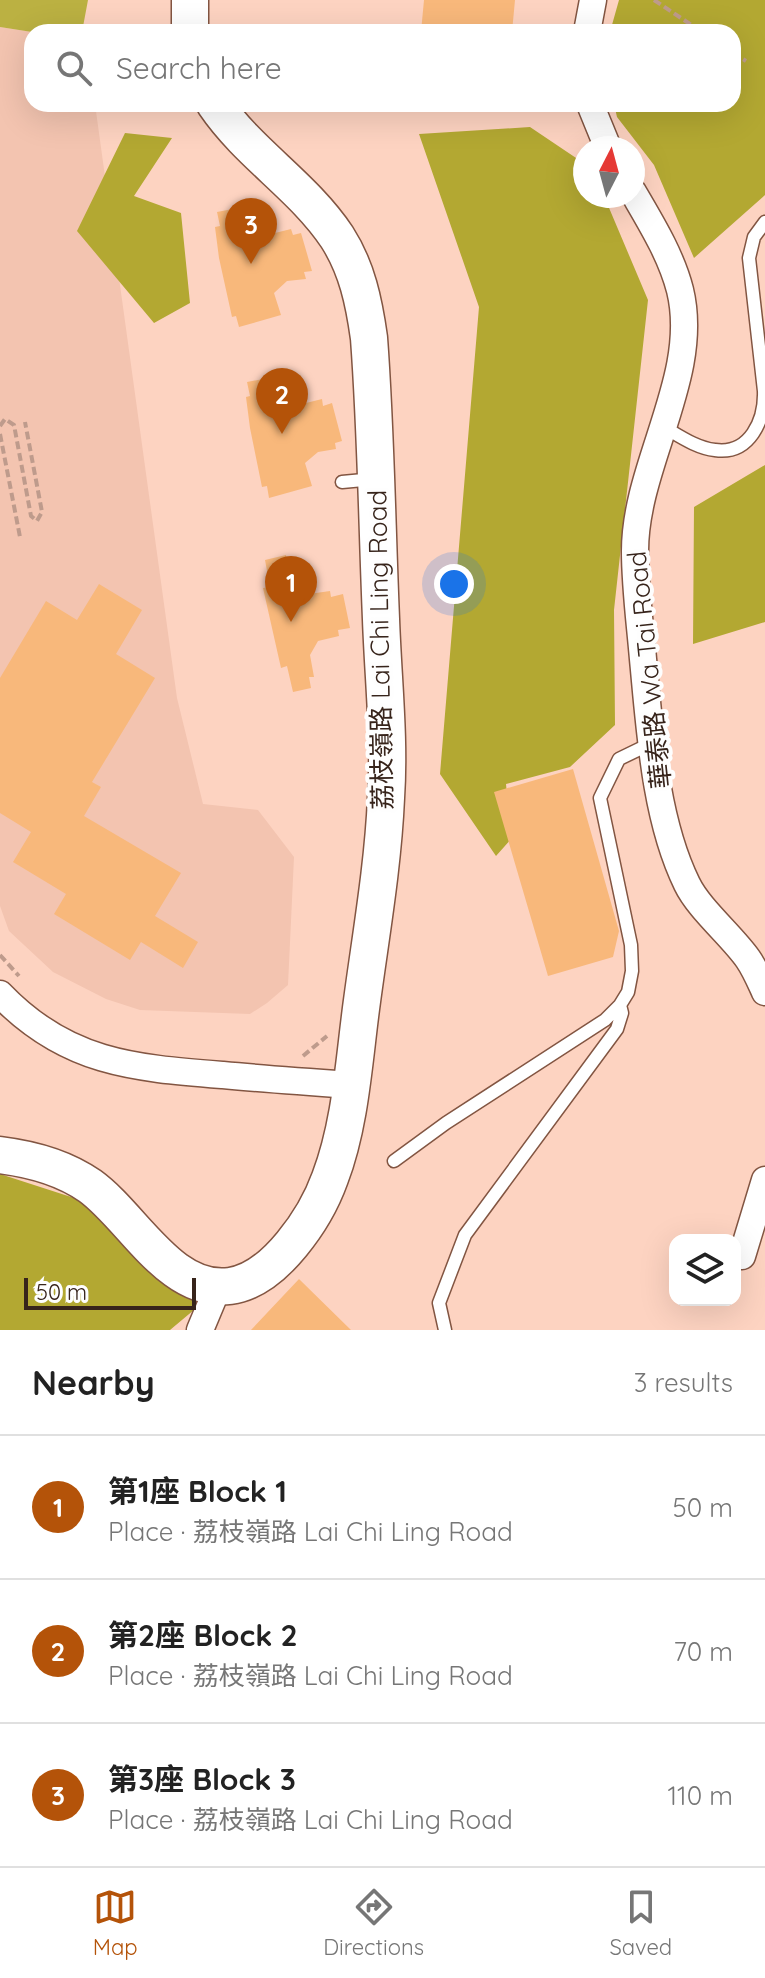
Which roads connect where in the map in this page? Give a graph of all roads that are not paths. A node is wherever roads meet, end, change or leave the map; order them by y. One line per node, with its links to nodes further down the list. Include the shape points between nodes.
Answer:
1 (190, 0): 3 (street)
2 (593, 0): 4 (street)
3 (190, 24)
4 (588, 24)
5 (221, 112): 15 (street, 荔枝嶺路 Lai Chi Ling Road, via 338,239 355,273 369,338 358,481 387,796)
6 (593, 112): 7 (street)
7 (603, 136)
8 (641, 208): 10 (street, 華泰路 Wa Tai Road, via 670,263 683,305 683,341)
9 (765, 222): 10 (lane, via 749,258 764,391 759,424 740,446 720,451)
10 (662, 426): 11 (street, 華泰路 Wa Tai Road, via 642,496 635,547)
11 (652, 743): 12 (street, 華泰路 Wa Tai Road, via 667,832 688,887 749,961); 14 (lane, via 619,759 600,798 631,945 631,984)
12 (765, 992)
13 (0, 994): 15 (street, via 50,1035 108,1061)
14 (620, 1005): 17 (lane); 23 (lane, via 617,1029 465,1235 439,1303)
15 (351, 1085): 21 (street, 荔枝嶺路 Lai Chi Ling Road, via 330,1180 303,1226 266,1271 242,1284)
16 (0, 1155): 21 (street, via 42,1163 88,1185 173,1268 195,1283)
17 (394, 1161)
18 (765, 1180): 19 (street)
19 (758, 1229): 20 (street)
20 (742, 1256)
21 (218, 1287): 22 (street)
22 (200, 1330)
23 (445, 1330)

